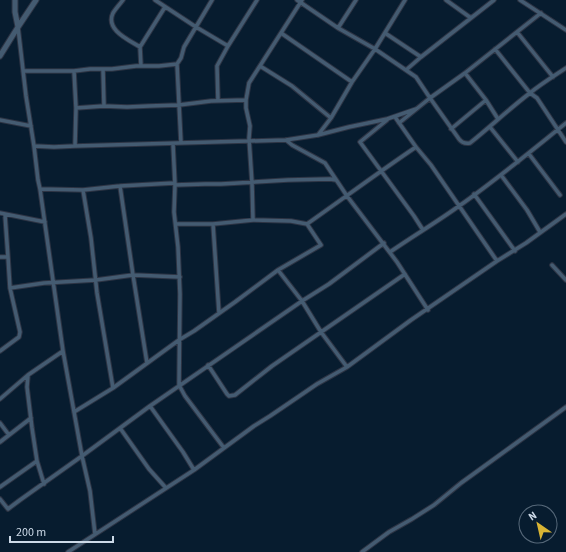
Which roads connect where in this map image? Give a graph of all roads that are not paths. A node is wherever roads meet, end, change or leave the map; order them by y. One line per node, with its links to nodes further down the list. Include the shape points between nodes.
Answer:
1 (14, 0): 16 (street)
2 (36, 0): 16 (street)
3 (123, 0): 24 (street, via 113,13 112,26)
4 (155, 0): 13 (street)
5 (212, 0): 17 (street)
6 (257, 0): 23 (street)
7 (356, 0): 18 (street)
8 (405, 0): 22 (street)
9 (446, 0): 15 (street)
10 (494, 0): 15 (street)
11 (520, 0): 14 (street)
12 (300, 1): 18 (street); 21 (street)
13 (165, 7): 17 (street); 24 (street)
14 (541, 14): 19 (street); 20 (street)
15 (471, 18): 28 (street)
16 (18, 26): 27 (street); 35 (street)
17 (196, 27): 23 (street); 29 (street)
18 (338, 28): 25 (street)
19 (566, 30)
20 (517, 32): 26 (street); 38 (street)
21 (281, 33): 31 (street); 39 (street)
22 (385, 33): 25 (street); 28 (street)
23 (228, 46): 44 (street, via 217,66)
24 (140, 47): 30 (street)
25 (374, 49): 34 (street); 39 (street)
26 (495, 49): 37 (street); 40 (street)
27 (0, 56)
28 (421, 57): 34 (street)
29 (176, 64): 30 (street); 45 (street)
30 (141, 66): 33 (street)
31 (260, 66): 42 (street, via 249,83); 50 (street, via 292,86)
32 (566, 68): 38 (street)
33 (103, 69): 36 (street); 46 (street)
34 (406, 70): 41 (street, via 416,77)
35 (24, 71): 36 (street); 56 (street)
36 (74, 71): 47 (street)
37 (465, 73): 41 (street); 43 (street)
38 (553, 77): 40 (street)
39 (352, 82): 50 (street)
40 (530, 93): 52 (street); 59 (street, via 537,98)
41 (430, 98): 48 (street); 58 (street)
42 (246, 100): 44 (street); 62 (street)
43 (486, 100): 52 (street); 58 (street)
44 (218, 101): 45 (street)
45 (179, 104): 46 (street); 64 (street)
46 (104, 106): 47 (street)
47 (76, 108): 67 (street)
48 (416, 109): 49 (street); 54 (street)
49 (395, 117): 51 (street); 54 (street)
50 (331, 118): 60 (street)
51 (387, 119): 60 (street); 71 (street, via 360,142)
52 (498, 119): 57 (street)
53 (0, 120): 56 (street)
54 (399, 123): 68 (street)
55 (566, 123): 59 (street)
56 (30, 126): 66 (street)
57 (490, 127): 58 (street, via 466,144); 70 (street)
58 (451, 129)
59 (557, 130): 63 (street); 69 (street)
60 (318, 135): 61 (street)
61 (286, 140): 62 (street); 73 (street, via 324,164)
62 (250, 141): 64 (street); 74 (street)
63 (566, 142)
64 (181, 143): 65 (street)
65 (173, 144): 67 (street); 75 (street)
66 (34, 146): 67 (street); 77 (street)
67 (75, 146)
68 (416, 147): 71 (street); 82 (street)
69 (529, 154): 70 (street); 80 (street)
70 (518, 162): 72 (street)
71 (381, 170): 81 (street); 91 (street)
72 (501, 175): 79 (street); 92 (street)
73 (336, 180): 74 (street); 81 (street)
74 (252, 183): 75 (street); 86 (street)
75 (174, 184): 76 (street); 88 (street)
76 (120, 186): 78 (street); 102 (street)
77 (40, 189): 78 (street); 87 (street)
78 (83, 190): 104 (street)
79 (474, 194): 82 (street); 94 (street)
80 (560, 195)
81 (347, 196): 90 (street); 93 (street)
82 (459, 206): 91 (street); 98 (street)
83 (0, 213): 85 (street)
84 (566, 214): 92 (street)
85 (5, 215): 87 (street); 97 (street)
86 (253, 220): 89 (street); 90 (street)
87 (44, 222): 106 (street)
88 (176, 224): 89 (street); 103 (street)
89 (213, 224): 110 (street)
90 (307, 224): 100 (street, via 322,245)
91 (423, 230): 95 (street)
92 (540, 232): 94 (street)
93 (384, 243): 95 (street); 108 (street)
94 (514, 250): 98 (street)
95 (390, 252): 101 (street)
96 (0, 257): 97 (street)
97 (8, 257): 107 (street)
98 (497, 261): 109 (street)
99 (552, 265): 105 (street)
100 (278, 270): 108 (street); 110 (street)
101 (405, 274): 109 (street); 111 (street)
102 (133, 275): 103 (street); 104 (street); 115 (street)
103 (180, 277): 112 (street)
104 (96, 280): 106 (street); 120 (street)
105 (566, 280)
106 (53, 282): 107 (street); 114 (street)
107 (10, 288): 113 (street, via 20,332 19,337)
108 (302, 301): 111 (street); 116 (street)
109 (428, 310): 117 (street)
110 (219, 313): 112 (street)
111 (321, 332): 116 (street, via 235,395 227,394); 117 (street)
112 (179, 340): 115 (street); 119 (street)
113 (0, 351)
114 (63, 351): 118 (street); 124 (street)
115 (147, 363): 120 (street)
116 (208, 366): 119 (street)
117 (347, 367): 130 (street, via 298,396)
118 (28, 375): 121 (street); 125 (street)
119 (179, 385): 122 (street); 130 (street)
120 (113, 388): 124 (street)
121 (0, 399)
122 (150, 406): 127 (street); 133 (street)
123 (566, 407): 140 (street, via 434,505)
124 (74, 412): 131 (street)
125 (31, 418): 128 (street); 132 (street)
126 (0, 423): 128 (street)
127 (120, 428): 131 (street); 136 (street, via 148,469)
128 (9, 435): 129 (street)
129 (0, 442)
130 (224, 448): 133 (street)
131 (82, 456): 134 (street); 138 (street, via 90,491)
132 (37, 461): 134 (street); 135 (street)
133 (194, 470): 136 (street)
134 (44, 484): 137 (street, via 8,509)
135 (0, 487)
136 (166, 488): 138 (street)
137 (0, 499)
138 (95, 534): 139 (street)
139 (68, 552)
140 (362, 552)

